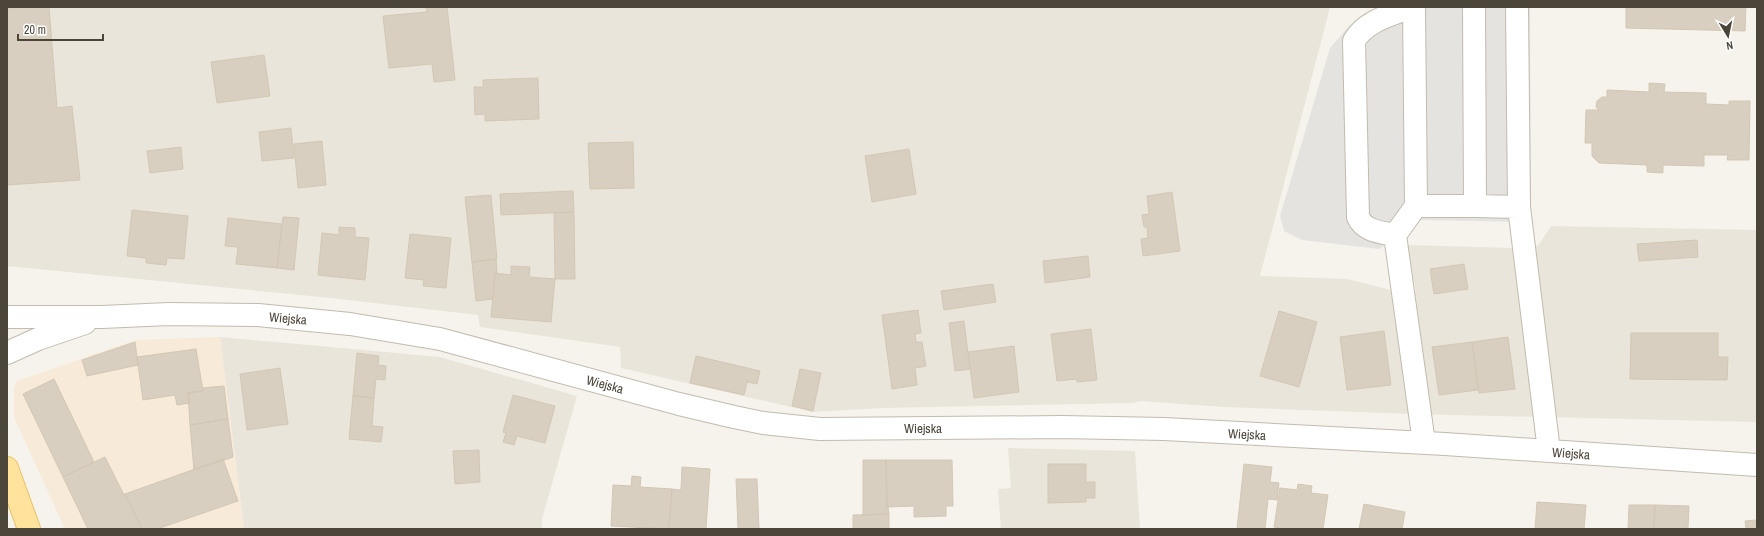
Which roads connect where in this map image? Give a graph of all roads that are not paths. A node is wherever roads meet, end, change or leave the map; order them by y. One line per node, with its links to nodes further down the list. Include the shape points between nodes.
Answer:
1 (1413, 7): 4 (street); 7 (street, via 1372,24 1359,32 1354,41 1358,216 1361,224 1368,229)
2 (1474, 7): 5 (street)
3 (1517, 7): 6 (street)
4 (1416, 206): 5 (street); 7 (street)
5 (1475, 206): 6 (street)
6 (1519, 207): 12 (street)
7 (1395, 235): 11 (street)
8 (7, 317): 9 (street, Wiejska)
9 (102, 317): 10 (street, Wiejska, via 38,339); 11 (street, Wiejska, via 169,314 258,315 350,324 440,339 679,404 763,424 820,429 1164,429)
10 (7, 353)
11 (1424, 443): 12 (street, Wiejska)
12 (1549, 452): 13 (street, Wiejska)
13 (1757, 465)
14 (7, 468): 17 (main road)
15 (7, 508): 16 (main road)
16 (19, 529)
17 (29, 529)

